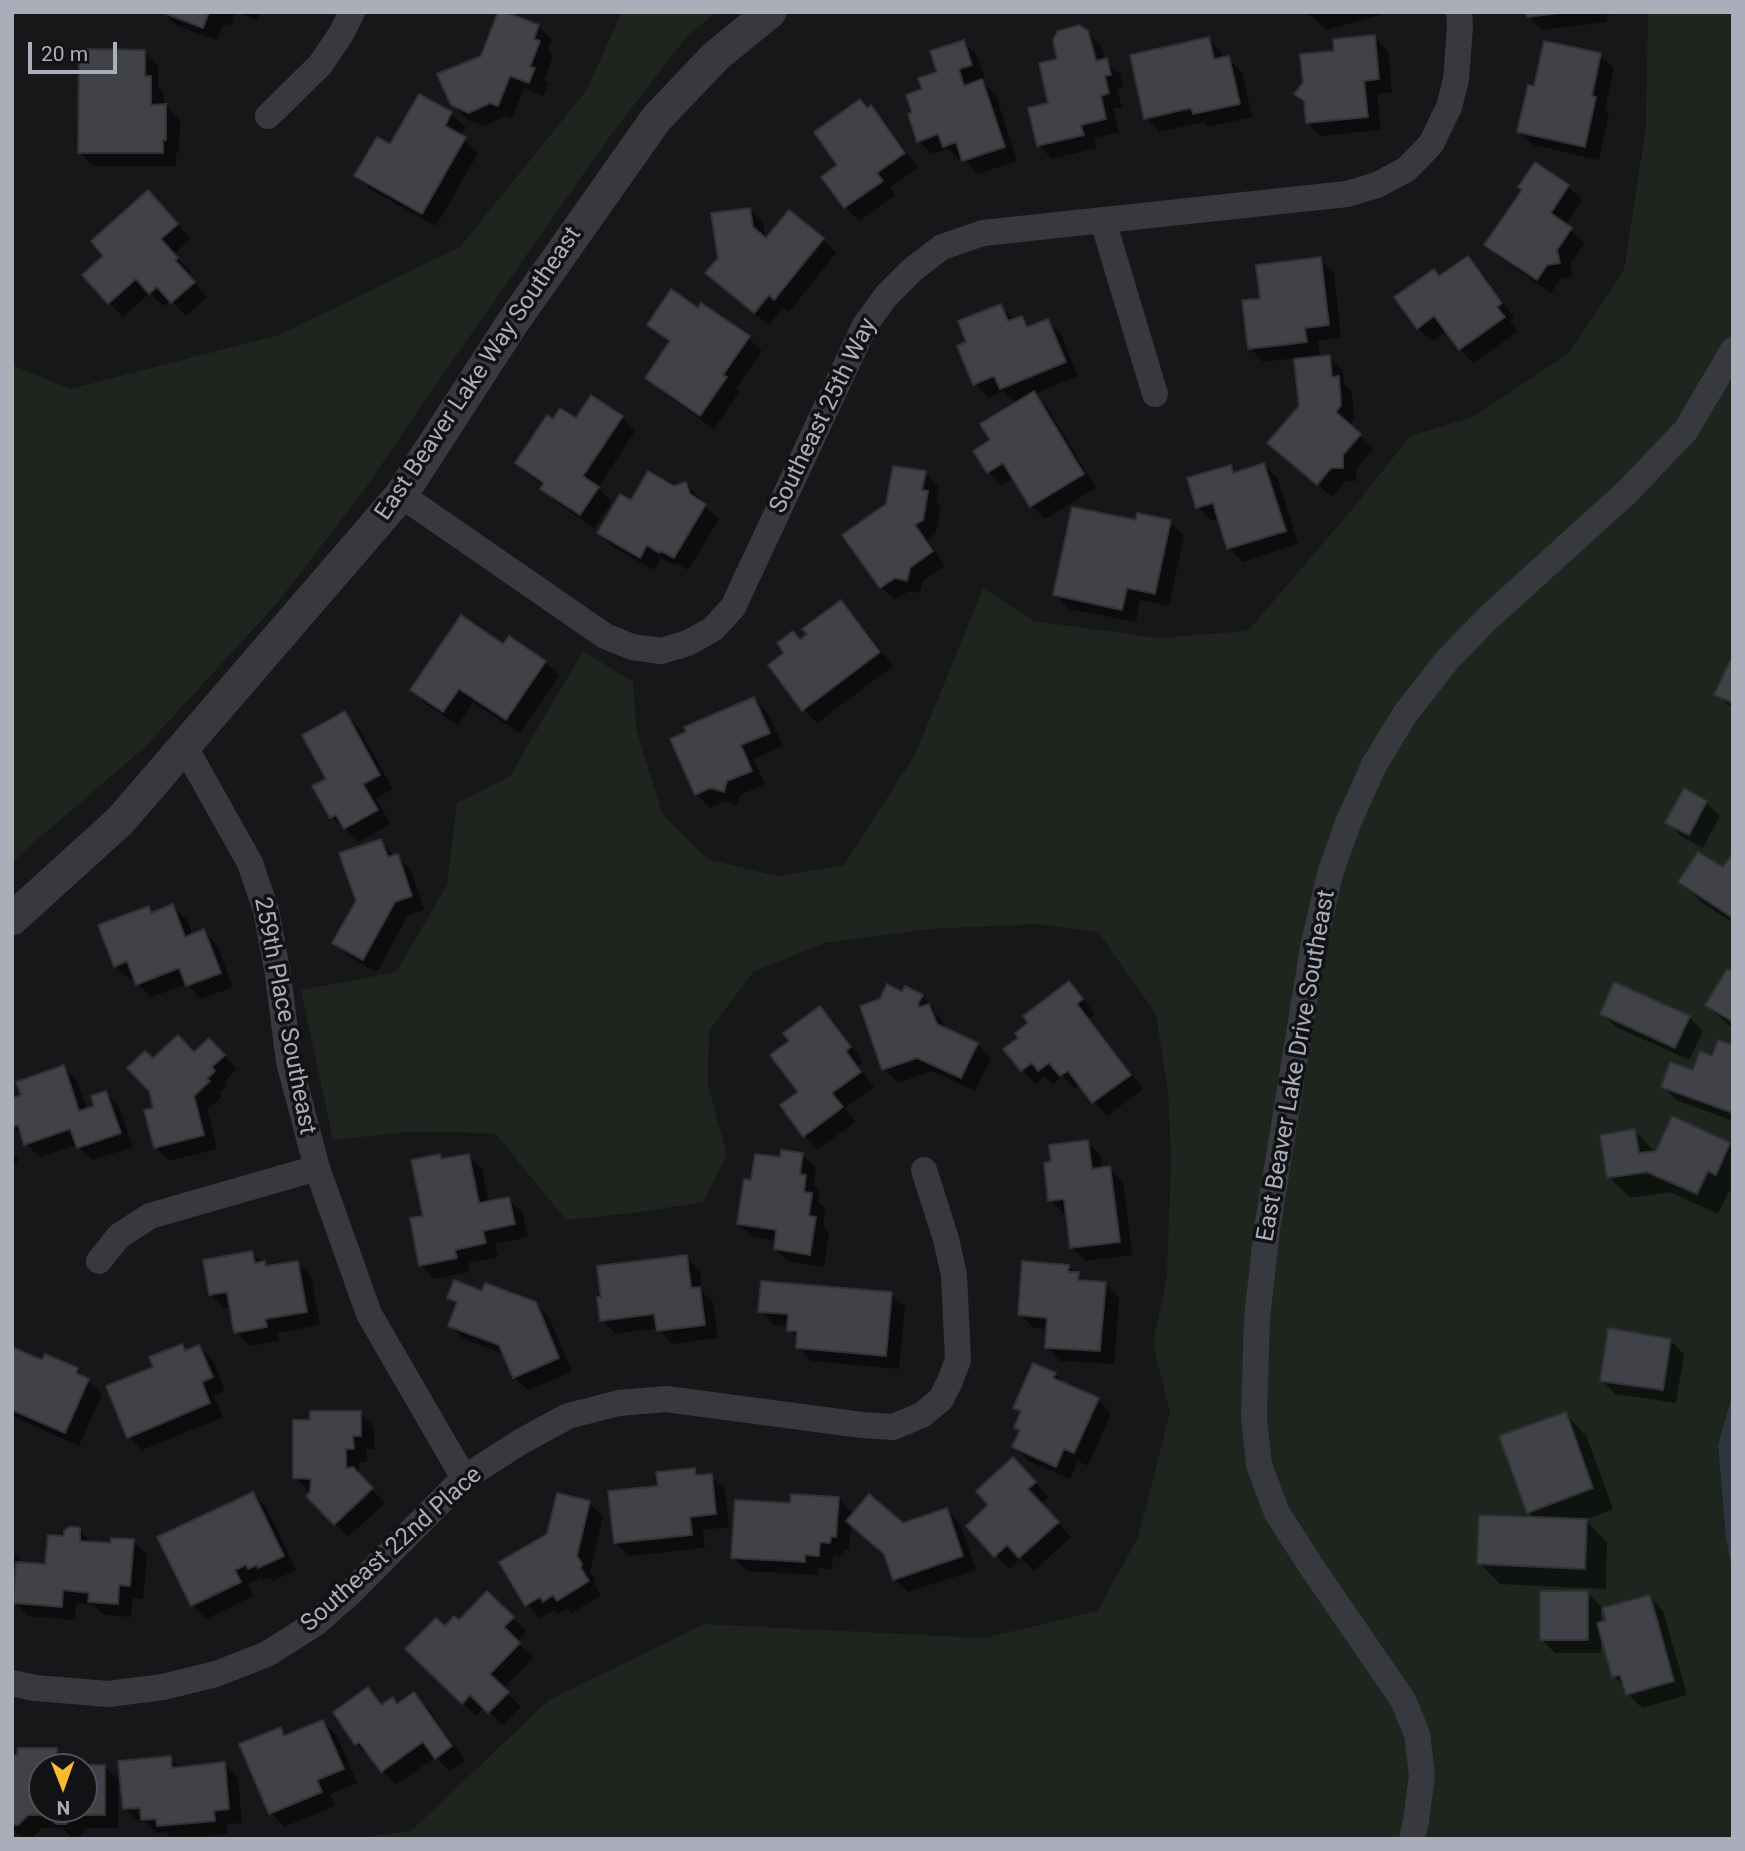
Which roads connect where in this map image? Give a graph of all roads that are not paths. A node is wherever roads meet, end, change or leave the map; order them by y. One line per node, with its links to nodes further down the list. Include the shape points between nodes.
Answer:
1 (352, 12): 4 (street, via 320,65)
2 (770, 12): 8 (street, East Beaver Lake Way Southeast, via 716,56 656,119 513,321)
3 (1459, 12): 5 (street, Southeast 25th Way, via 1457,80 1449,107 1431,144 1407,169 1346,194)
4 (268, 116)
5 (1103, 221): 7 (street); 8 (street, Southeast 25th Way, via 983,233 942,247 886,296 865,325 733,607 713,629 688,643 661,651 632,648 605,636)
6 (1733, 351): 16 (street, East Beaver Lake Drive Southeast, via 1686,430 1626,494 1489,617 1405,714 1374,765 1348,823 1313,948 1257,1318 1254,1417 1259,1465 1277,1513 1403,1700 1417,1734 1422,1776)
7 (1155, 394)
8 (401, 495): 9 (street, East Beaver Lake Way Southeast)
9 (185, 747): 10 (street, East Beaver Lake Way Southeast, via 121,821); 11 (street, 259th Place Southeast, via 250,863 266,910 289,1062)
10 (12, 919)
11 (317, 1168): 13 (street, via 150,1216 119,1236); 14 (street, 259th Place Southeast, via 369,1314)
12 (925, 1170): 14 (street, Southeast 22nd Place, via 954,1275 958,1360 941,1399 922,1415 893,1427 666,1399 618,1403 568,1416)
13 (99, 1261)
14 (464, 1478): 15 (street, Southeast 22nd Place, via 350,1593 316,1623 267,1654 216,1674 108,1694)
15 (12, 1683)
16 (1412, 1839)

